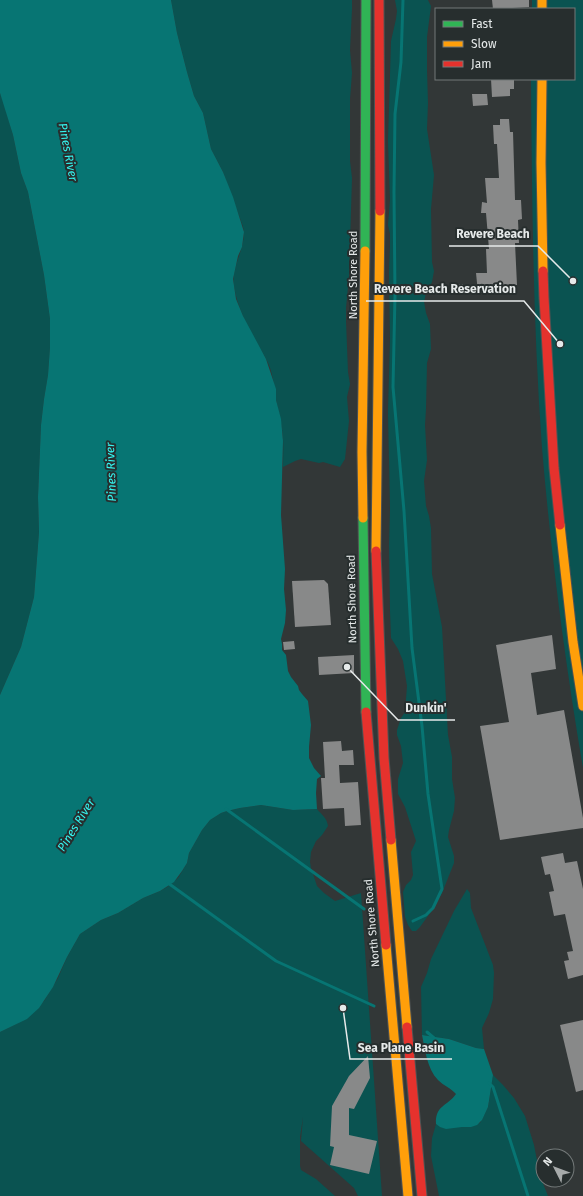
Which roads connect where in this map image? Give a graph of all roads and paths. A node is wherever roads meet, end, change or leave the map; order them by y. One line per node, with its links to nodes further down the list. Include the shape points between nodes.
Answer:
1 (366, 0): 7 (main road, North Shore Road, via 362,452 366,713)
2 (380, 0): 4 (main road)
3 (383, 0): 4 (main road)
4 (379, 14): 8 (main road, via 380,211 376,556 379,640 385,766)
5 (542, 80): 6 (main road, via 544,298 554,468 573,642)
6 (583, 706)
7 (408, 1196)
8 (422, 1196)

